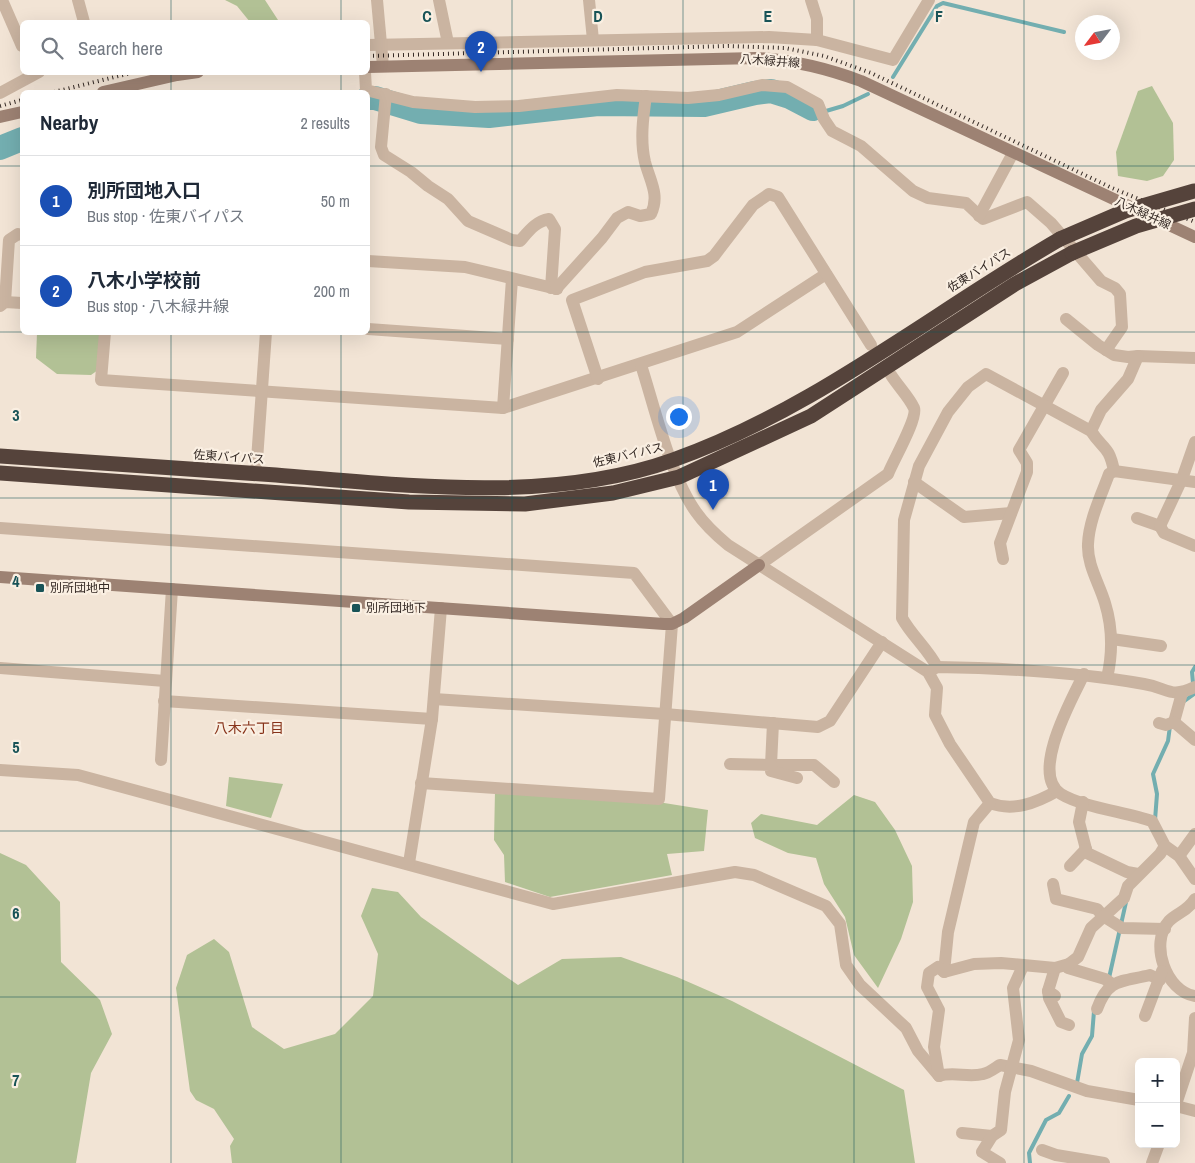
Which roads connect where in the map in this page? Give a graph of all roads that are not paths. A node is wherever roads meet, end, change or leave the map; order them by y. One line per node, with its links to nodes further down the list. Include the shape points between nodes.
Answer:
1 (2, 0): 11 (street)
2 (78, 0): 8 (street)
3 (377, 0): 14 (street)
4 (439, 0): 12 (street)
5 (589, 0): 9 (street)
6 (811, 0): 10 (street, via 817,19)
7 (929, 0): 10 (street, via 893,60)
8 (83, 20)
9 (592, 40): 10 (street, via 769,37); 12 (street)
10 (817, 40)
11 (20, 41)
12 (448, 43): 14 (street)
13 (370, 45): 14 (street)
14 (381, 45): 15 (street)
15 (383, 66): 16 (main road, 八木緑井線); 28 (main road, 八木緑井線, via 738,58 792,60 861,81)
16 (370, 67)
17 (33, 75): 23 (street)
18 (177, 75): 20 (main road)
19 (365, 75): 21 (street)
20 (112, 90)
21 (366, 90)
22 (370, 91): 24 (street)
23 (0, 93)
24 (386, 94): 25 (street, via 413,102 475,107 519,106 617,95); 37 (street, via 381,147 384,155 448,199 468,221 520,241 535,225 549,219 554,229)
25 (645, 102): 31 (street, via 719,95 762,84 787,87 818,104 832,130 861,146 913,191 928,198 966,203); 37 (street, via 645,162 654,185 655,206 651,214 640,216 628,212 617,218)
26 (20, 112): 27 (main road)
27 (0, 117)
28 (1013, 153): 31 (street); 33 (main road, 八木緑井線)
29 (1194, 190): 60 (highway, 佐東バイパス, bridge, via 1125,211 1060,239 800,401 754,426)
30 (1195, 209): 64 (highway, bridge, via 1136,226 1072,253 1016,284 811,416)
31 (979, 216): 47 (street, via 983,219 1027,202 1051,223 1101,281 1120,294 1122,327)
32 (20, 234): 40 (street, via 9,240)
33 (1195, 237)
34 (370, 261): 36 (street, via 465,267)
35 (826, 274): 38 (street, via 778,198 768,194 752,205 707,261 645,272); 46 (street); 50 (street, via 737,332)
36 (512, 279): 37 (street); 45 (street)
37 (553, 288): 38 (street)
38 (572, 300): 53 (street)
39 (20, 303): 40 (street)
40 (2, 304)
41 (1066, 320): 47 (street)
42 (370, 328): 45 (street)
43 (104, 335): 54 (street, via 101,380)
44 (266, 335): 54 (street)
45 (508, 339): 56 (street)
46 (871, 346)
47 (1106, 350): 48 (street, via 1114,355)
48 (1138, 356): 49 (street); 57 (street, via 1128,379 1101,410)
49 (1195, 358)
50 (641, 365): 53 (street); 60 (street)
51 (1062, 373): 55 (street)
52 (891, 375): 74 (street, via 914,409 915,418 888,474)
53 (598, 379): 56 (street)
54 (262, 392): 56 (street); 63 (street)
55 (1044, 405): 57 (street); 66 (street, via 986,374 968,387 948,412); 68 (street, via 1019,450 1027,463 1027,472)
56 (503, 408)
57 (1091, 431): 61 (street, via 1112,456)
58 (1195, 442): 65 (street)
59 (0, 456): 63 (highway, 佐東バイパス)
60 (672, 460): 63 (highway, 佐東バイパス, via 608,477 526,486 409,486); 64 (street)
61 (1114, 471): 65 (street); 79 (street, via 1108,474 1091,525 1088,545)
62 (0, 473): 64 (highway, via 410,502 525,504 613,493)
63 (256, 474)
64 (679, 476): 74 (street, via 695,511 710,530 728,546)
65 (1182, 479): 67 (street); 70 (street)
66 (914, 482): 68 (street, via 964,517); 83 (street, via 904,520 902,618 932,656)
67 (1195, 482)
68 (1011, 513): 73 (street, via 1000,543)
69 (1137, 518): 70 (street)
70 (1160, 526): 72 (street, via 1164,533)
71 (0, 528): 78 (street, via 634,573)
72 (1195, 546)
73 (1003, 559)
74 (759, 565): 78 (main road); 80 (street)
75 (0, 577): 76 (main road)
76 (172, 589): 77 (main road); 86 (street)
77 (441, 608): 78 (main road); 89 (street)
78 (672, 624): 91 (street)
79 (1112, 639): 81 (street); 85 (street)
80 (882, 642): 83 (street); 94 (street, via 830,721 818,727)
81 (1162, 646)
82 (0, 668): 86 (street)
83 (933, 669): 84 (street, via 996,668); 105 (street, via 937,688 935,715 950,744)
84 (1084, 674): 85 (street); 104 (street, via 1050,752 1051,778)
85 (1107, 678): 88 (street, via 1174,694)
86 (165, 681): 90 (street)
87 (1195, 687): 88 (street)
88 (1182, 693): 93 (street)
89 (434, 699): 91 (street); 92 (street)
90 (164, 701): 92 (street); 97 (street)
91 (665, 714): 94 (street); 103 (street, via 659,799)
92 (432, 719): 103 (street)
93 (1174, 722): 95 (street, via 1166,726); 96 (street)
94 (773, 723): 99 (street)
95 (1159, 723)
96 (1195, 740)
97 (161, 760)
98 (730, 764): 99 (street)
99 (771, 764): 101 (street, via 771,771); 102 (street, via 814,765)
100 (0, 770): 111 (street, via 78,774)
101 (796, 778)
102 (834, 782)
103 (421, 783): 111 (street)
104 (1057, 791): 105 (street, via 1018,806 1001,807); 106 (street)
105 (990, 802): 122 (street, via 974,822 948,932)
106 (1083, 802): 108 (street, via 1152,821); 109 (street, via 1079,822)
107 (1195, 834): 110 (street)
108 (1166, 846): 110 (street); 113 (street)
109 (1086, 849): 112 (street); 113 (street, via 1087,853)
110 (1179, 856): 114 (street)
111 (409, 863): 131 (street, via 553,904 735,872 754,875 826,906 840,924 846,965 860,985 906,1028 918,1051)
112 (1070, 866)
113 (1138, 874): 117 (street, via 1128,886 1124,898)
114 (1195, 879)
115 (1053, 884): 117 (street, via 1056,899 1097,909)
116 (1195, 899): 118 (street, via 1189,909 1169,922)
117 (1103, 916): 118 (street, via 1122,928); 119 (street, via 1091,928 1078,957)
118 (1166, 929): 123 (street, via 1161,949)
119 (1069, 964): 121 (street); 124 (street, via 1068,968)
120 (1023, 966): 121 (street); 122 (street, via 974,964); 130 (street, via 1013,988 1020,1040)
121 (1055, 968): 129 (street, via 1049,998 1061,1022)
122 (944, 972): 131 (street, via 938,967 929,972 927,987 938,1010 934,1047)
123 (1161, 974): 124 (street); 125 (street); 127 (street)
124 (1109, 981): 126 (street)
125 (1195, 996)
126 (1097, 1009)
127 (1145, 1016)
128 (1195, 1018): 133 (street, via 1192,1054)
129 (1068, 1025)
130 (1011, 1067): 131 (street, via 1000,1065 984,1074 947,1073); 132 (street, via 1087,1091); 137 (street, via 1004,1092 1001,1130)
131 (939, 1076)
132 (1135, 1099)
133 (1177, 1103)
134 (1180, 1106): 135 (street)
135 (1195, 1111)
136 (962, 1133): 137 (street)
137 (992, 1136): 140 (street, via 982,1152)
138 (1158, 1148): 142 (street)
139 (1042, 1150): 141 (street)
140 (1000, 1163)
141 (1104, 1163)
142 (1152, 1163)

